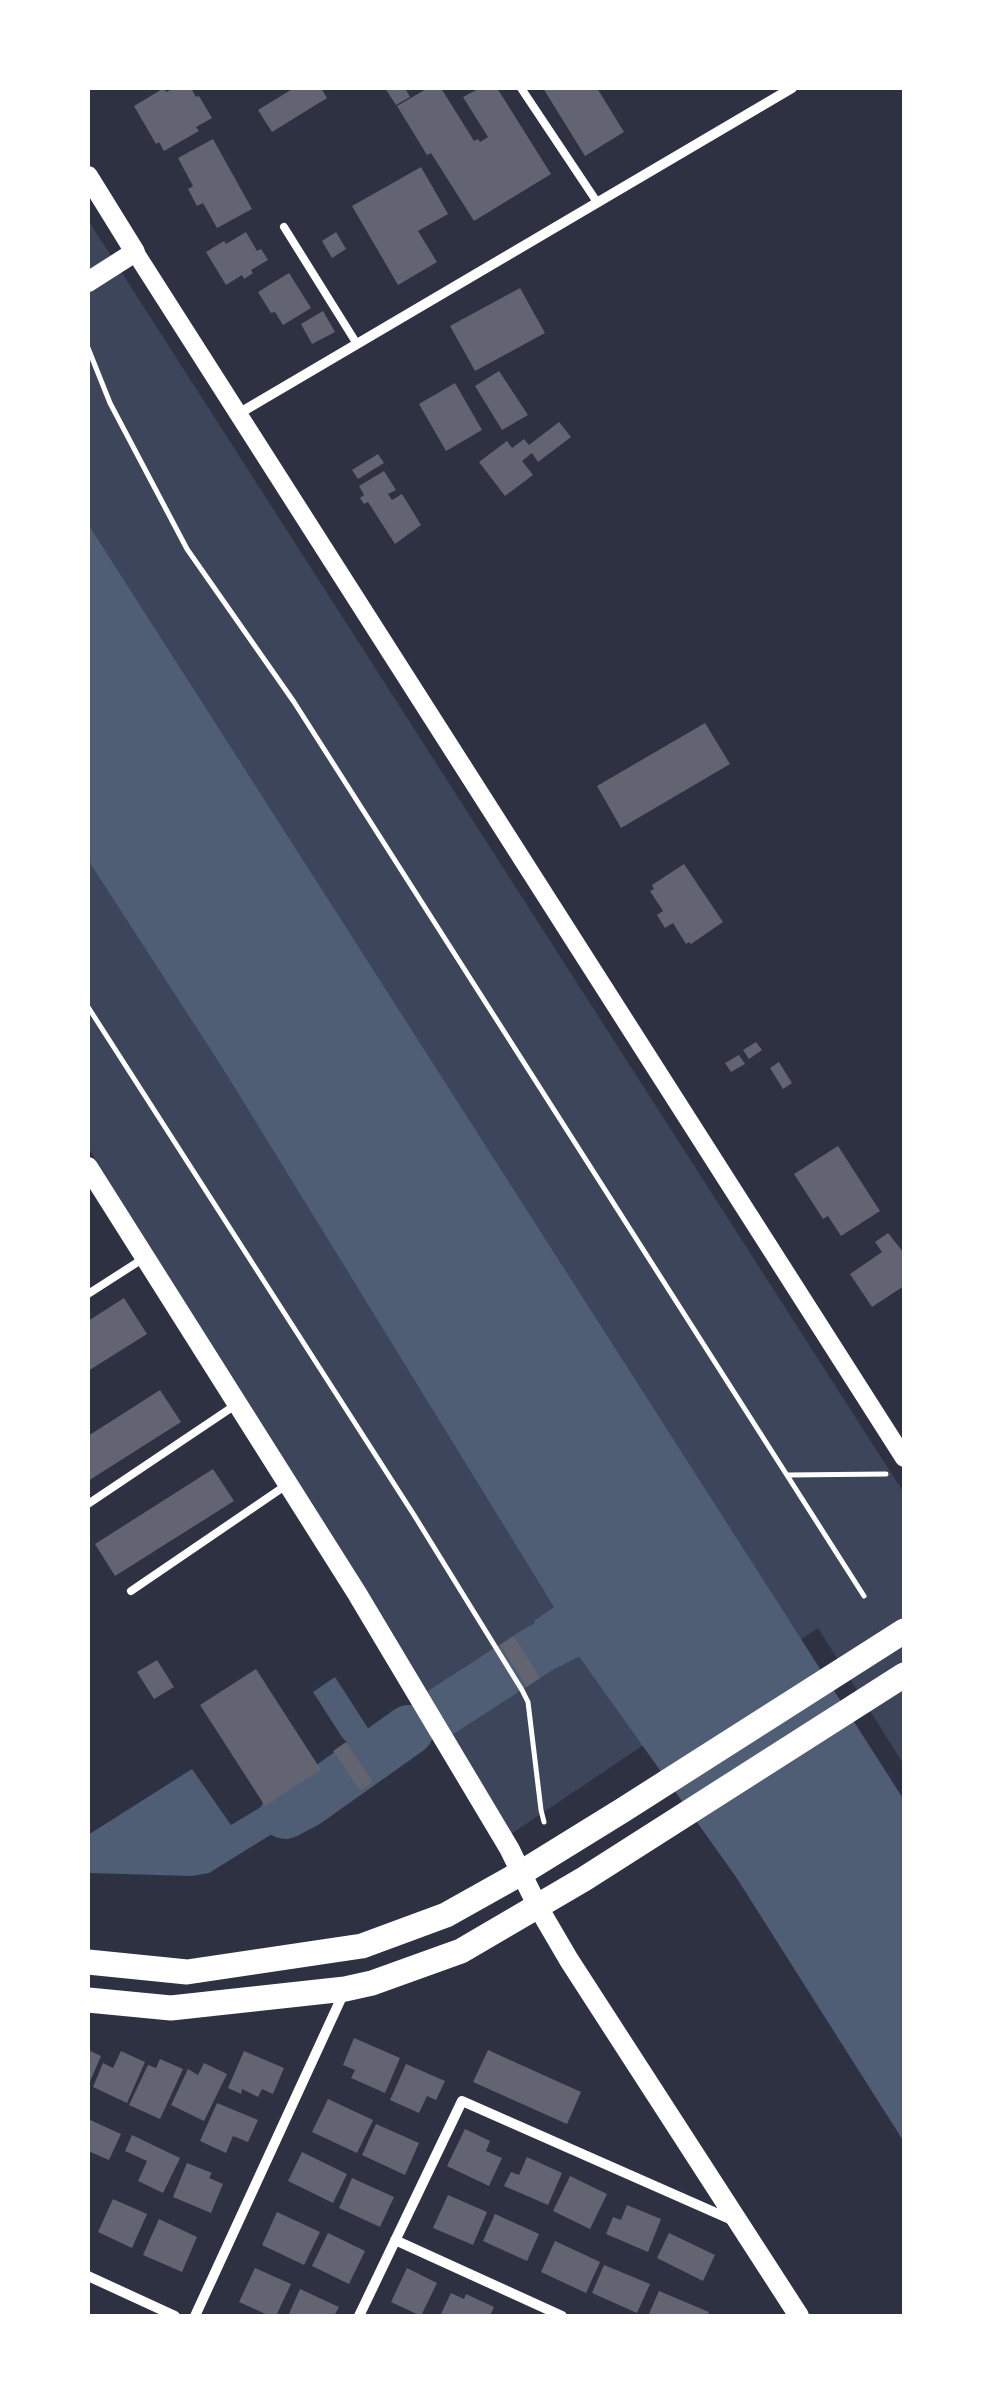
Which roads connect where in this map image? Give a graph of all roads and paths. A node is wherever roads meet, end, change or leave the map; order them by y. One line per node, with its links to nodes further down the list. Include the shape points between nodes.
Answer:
1 (521, 88): 4 (lane)
2 (792, 88): 4 (street)
3 (88, 176): 6 (main road)
4 (597, 202): 8 (street)
5 (284, 227): 8 (lane)
6 (135, 252): 7 (main road); 10 (street)
7 (88, 282)
8 (356, 344): 10 (street)
9 (88, 348): 18 (path, via 187,549 294,702)
10 (238, 414): 16 (street)
11 (88, 1007): 25 (path, via 522,1690)
12 (88, 1167): 13 (main road)
13 (145, 1258): 14 (lane); 15 (main road)
14 (88, 1294)
15 (238, 1403): 19 (main road); 20 (lane)
16 (904, 1458)
17 (886, 1474): 18 (path)
18 (788, 1475): 22 (path)
19 (288, 1484): 21 (lane); 26 (main road)
20 (88, 1504)
21 (130, 1590)
22 (864, 1596)
23 (904, 1632): 26 (main road)
24 (901, 1677): 27 (main road)
25 (544, 1822)
26 (520, 1873): 27 (main road); 28 (main road, via 446,1915 362,1946 187,1972)
27 (538, 1907): 29 (main road, via 461,1950); 31 (main road)
28 (88, 1962)
29 (345, 1989): 30 (main road, via 171,2008); 35 (street)
30 (88, 2000)
31 (740, 2224): 32 (street, via 462,2101); 38 (main road)
32 (395, 2240): 36 (street); 37 (street)
33 (88, 2276): 34 (street)
34 (176, 2316)
35 (195, 2316)
36 (358, 2316)
37 (562, 2316)
38 (798, 2316)

